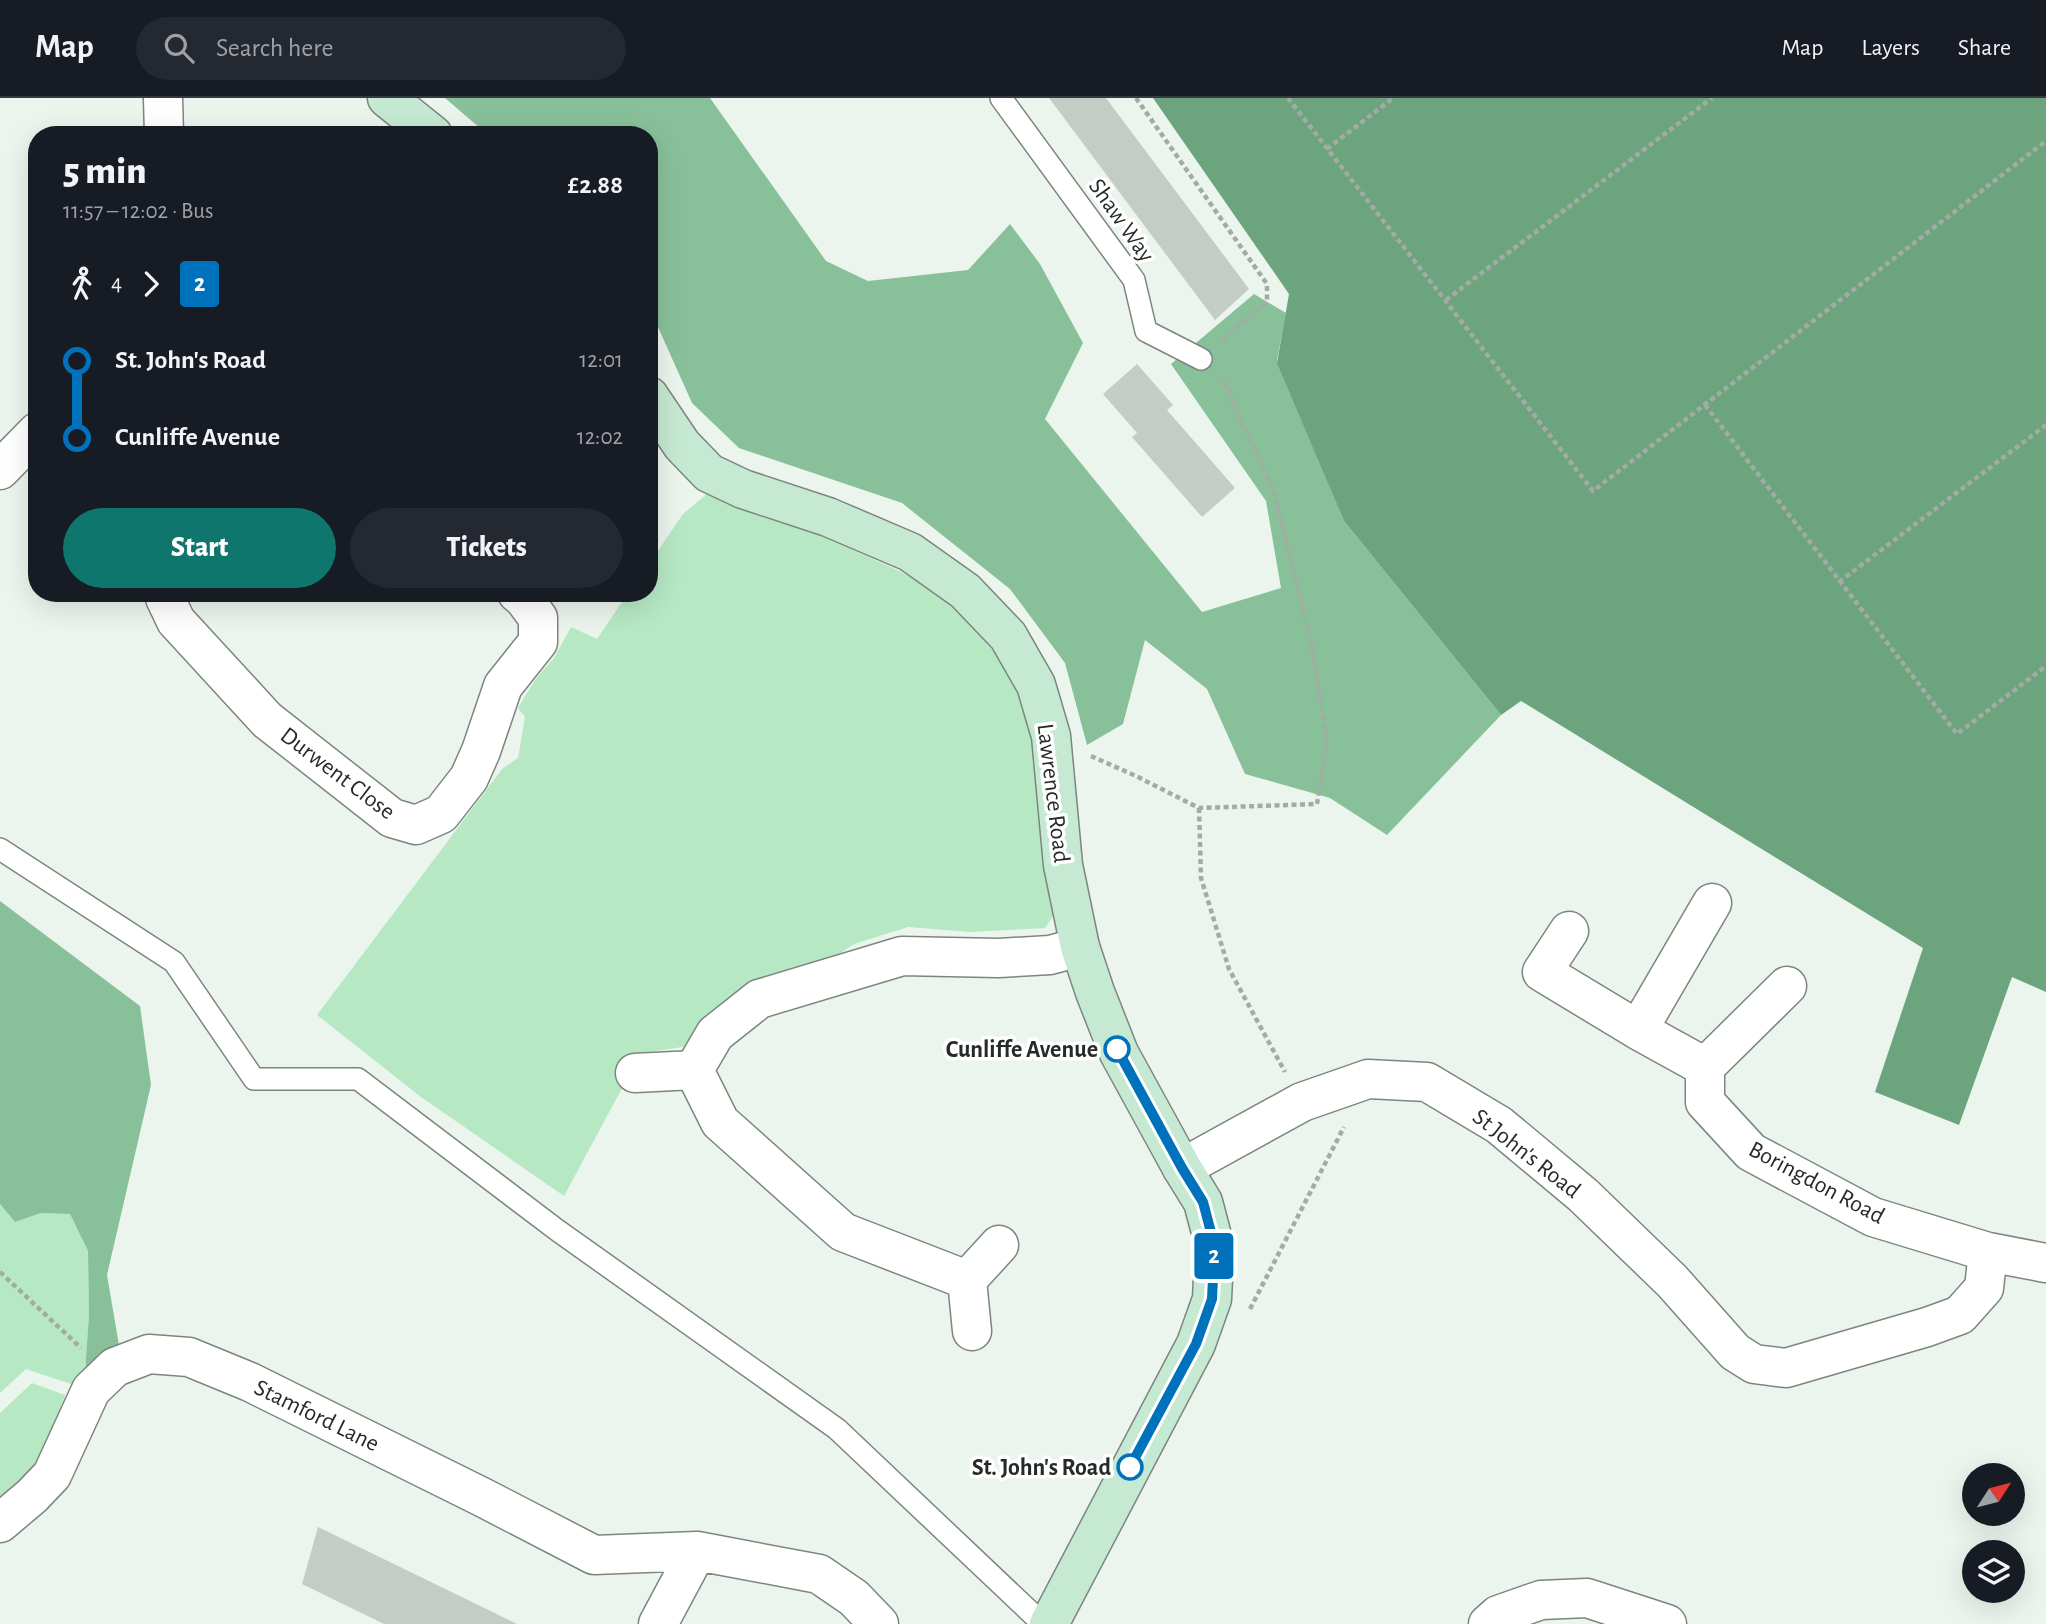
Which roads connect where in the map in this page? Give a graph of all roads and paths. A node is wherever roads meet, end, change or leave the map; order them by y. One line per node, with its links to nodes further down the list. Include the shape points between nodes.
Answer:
1 (163, 98): 8 (street)
2 (387, 98): 9 (street)
3 (1001, 98): 13 (lane, Shaw Way, via 1134,280 1146,331)
4 (1136, 98): 13 (path, via 1267,284 1267,301)
5 (1287, 98): 11 (path)
6 (1393, 98): 11 (path)
7 (1712, 98): 12 (path)
8 (164, 126)
9 (422, 126)
10 (2046, 141): 14 (path)
11 (1326, 149): 12 (path)
12 (1446, 300): 14 (path, via 1593,491)
13 (1201, 359): 24 (path, via 1224,382 1275,493 1311,641 1327,743 1317,804)
14 (1705, 405): 19 (path)
15 (658, 409): 23 (street, Lawrence Road, via 682,445 709,472 909,552 965,591 1008,636 1036,685)
16 (2046, 425): 19 (path)
17 (28, 441): 18 (street)
18 (0, 470)
19 (1839, 582): 22 (path, via 1957,734)
20 (167, 602): 21 (street, Durwent Close, via 176,621 267,720 392,818 416,825 441,814 468,778 503,686 538,642 538,618)
21 (526, 602)
22 (2046, 666)
23 (1051, 739): 24 (path); 28 (street, Lawrence Road, via 1063,865)
24 (1199, 808): 35 (path, via 1201,878 1229,969)
25 (0, 849): 49 (lane, via 174,962 254,1079 358,1079 557,1230 837,1429)
26 (1712, 903): 30 (street)
27 (1569, 931): 30 (street, via 1542,972)
28 (1080, 947): 32 (street, via 1049,955 998,958 902,956 759,999 715,1034); 36 (street, Lawrence Road, via 1119,1053)
29 (1787, 986): 31 (street)
30 (1638, 1030): 31 (street)
31 (1705, 1067): 38 (street, Boringdon Road, via 1705,1102 1751,1152 1873,1217)
32 (694, 1070): 33 (street); 41 (street, via 720,1122 843,1232)
33 (635, 1073)
34 (1368, 1079): 35 (street, St John's Road); 38 (street, St John's Road, via 1427,1082 1499,1125 1583,1195 1672,1281 1735,1352 1754,1364 1786,1368 1960,1315 1984,1289); 42 (path, via 1240,1328)
35 (1302, 1102): 36 (street, St John's Road)
36 (1182, 1168): 42 (street, via 1203,1202 1212,1236 1212,1299)
37 (999, 1245): 41 (street)
38 (1988, 1252): 39 (street, Boringdon Road)
39 (2046, 1263)
40 (0, 1272): 44 (path)
41 (967, 1280): 43 (street)
42 (1205, 1319): 50 (street)
43 (972, 1331)
44 (109, 1373): 45 (street, Stamford Lane, via 91,1390 52,1475); 46 (street, Stamford Lane, via 149,1354 189,1357 250,1381 594,1555)
45 (0, 1523)
46 (696, 1551): 47 (street); 48 (street, Stamford Lane, via 819,1574 854,1598)
47 (659, 1624)
48 (879, 1624)
49 (1043, 1624)
50 (1049, 1624)
51 (1488, 1624): 52 (street, via 1498,1615 1541,1600 1587,1598)
52 (1667, 1624)

